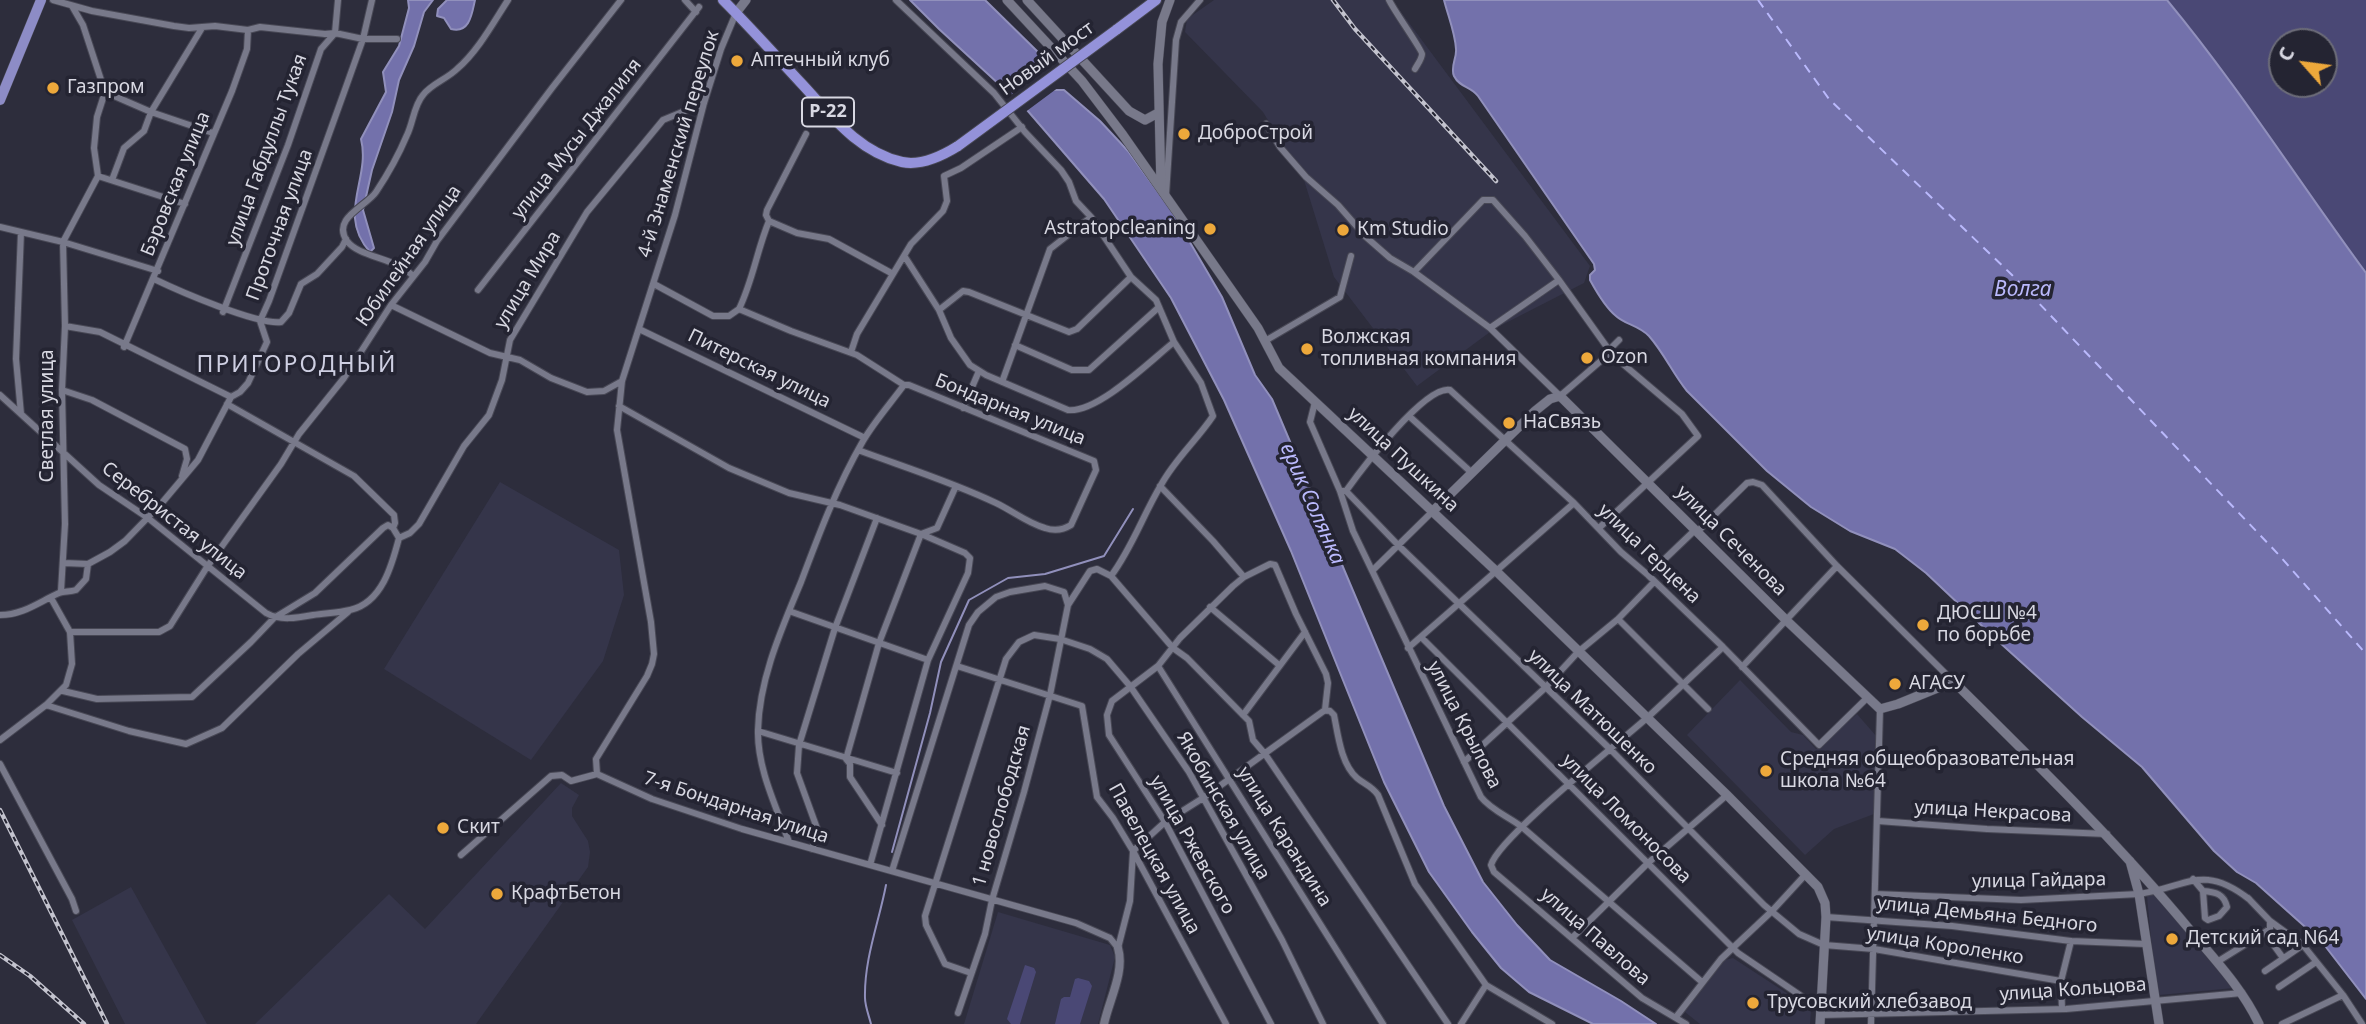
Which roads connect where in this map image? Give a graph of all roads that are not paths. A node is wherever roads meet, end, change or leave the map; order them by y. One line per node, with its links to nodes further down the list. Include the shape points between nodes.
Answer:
1 (41, 0): 26 (main road)
2 (53, 0): 17 (street)
3 (338, 0): 21 (street, улица Габдуллы Тукая)
4 (372, 0): 22 (street, Проточная улица)
5 (508, 0): 42 (street, via 457,69 422,96 408,134 376,191 367,203 349,213)
6 (621, 0): 49 (street, Юбилейная улица)
7 (685, 0): 54 (street, улица Мусы Джалиля, via 697,9)
8 (723, 0): 18 (highway, Р-22)
9 (746, 0): 18 (main road)
10 (895, 0): 31 (street, via 994,93)
11 (1007, 0): 36 (main road, улица Пушкина, via 1082,82)
12 (1027, 0): 29 (main road, via 1129,111 1144,120)
13 (1156, 0): 18 (highway, Новый мост / Р-22, bridge, via 958,146 930,160 905,163 861,144)
14 (1170, 0): 29 (main road, via 1162,22)
15 (1199, 0): 36 (street, via 1181,22 1176,40)
16 (1389, 0): 24 (street, via 1421,48)
17 (72, 6): 19 (street); 25 (street)
18 (736, 13): 27 (street, 4-й Знаменский переулок)
19 (202, 27): 20 (street); 28 (street)
20 (248, 30): 21 (street); 32 (street, Бэровская улица, via 247,48)
21 (335, 33): 22 (street); 57 (street, улица Габдуллы Тукая, via 321,49)
22 (363, 38): 23 (street); 61 (street, Проточная улица)
23 (397, 39)
24 (1415, 69)
25 (105, 92): 28 (street); 34 (street, via 94,148)
26 (0, 100)
27 (704, 103): 53 (street, 4-й Знаменский переулок); 72 (street, улица Мира, via 663,120 587,212 514,332)
28 (151, 112): 32 (street); 35 (street, via 144,131 124,148)
29 (1158, 113): 36 (main road)
30 (1266, 124): 47 (street, via 1280,148 1366,237)
31 (1022, 127): 38 (street, via 1061,170 1076,201); 45 (street, via 944,176 947,201 943,211 911,244)
32 (214, 133): 37 (street, Бэровская улица)
33 (806, 134): 39 (street, via 767,210)
34 (98, 176): 35 (street); 43 (street)
35 (112, 180): 37 (street)
36 (1163, 192): 66 (main road, улица Пушкина)
37 (185, 204): 46 (street, Бэровская улица)
38 (1091, 217): 50 (street); 60 (street, via 1050,249)
39 (769, 221): 48 (street, via 829,239); 58 (street)
40 (0, 227): 41 (street)
41 (21, 232): 43 (street); 85 (street, via 16,359)
42 (346, 239): 49 (street, via 366,253 397,263); 61 (street, via 317,274 301,284 285,320)
43 (63, 242): 46 (street); 62 (street, Светлая улица)
44 (1352, 256): 66 (street, via 1340,297)
45 (905, 257): 48 (street); 59 (street)
46 (158, 271): 51 (street, Бэровская улица)
47 (1414, 272): 52 (street, via 1489,199); 64 (street)
48 (893, 274): 70 (street)
49 (413, 276): 55 (street, Юбилейная улица)
50 (1131, 277): 56 (street, via 1150,292); 60 (street, via 1073,331)
51 (154, 279): 57 (street); 68 (street, Бэровская улица)
52 (1559, 280): 64 (street); 71 (street)
53 (654, 284): 58 (street, via 712,316 729,316); 63 (street)
54 (478, 290)
55 (391, 305): 72 (street); 89 (street, Юбилейная улица, via 344,379)
56 (1159, 307): 67 (street); 69 (street, via 1089,370 1072,370)
57 (224, 309): 61 (street)
58 (739, 309): 70 (street, Бондарная улица)
59 (939, 310): 60 (street, via 969,292); 73 (street, via 951,338)
60 (1026, 313): 69 (street)
61 (260, 321): 80 (street, Проточная улица, via 267,342 244,388)
62 (65, 326): 68 (street, via 100,332); 77 (street, Светлая улица)
63 (639, 328): 74 (street); 87 (street, Питерская улица)
64 (1490, 328): 79 (street)
65 (1619, 340): 71 (street)
66 (1265, 341): 81 (main road, улица Пушкина, via 1279,368)
67 (1174, 342): 75 (street, via 1102,398 1078,410); 97 (street, via 1201,383 1213,416)
68 (125, 345): 80 (street)
69 (1015, 345): 75 (street)
70 (851, 352): 76 (street, Бондарная улица)
71 (1609, 352): 79 (street); 95 (street, via 1682,414 1698,436)
72 (506, 358): 74 (street, via 592,393); 108 (street, улица Мира, via 489,415 464,446 419,524)
73 (979, 371): 75 (street); 84 (street)
74 (622, 381): 83 (street)
75 (1002, 382)
76 (904, 386): 84 (street, Бондарная улица); 87 (street)
77 (62, 390): 90 (street, Светлая улица); 94 (street, via 92,400 186,449)
78 (0, 395): 85 (street, Серебристая улица)
79 (1560, 396): 88 (main road, via 1550,399); 95 (main road, улица Сеченова)
80 (231, 397): 82 (street, Проточная улица)
81 (1315, 402): 92 (main road, улица Пушкина); 98 (street, улица Крылова, via 1310,422)
82 (227, 404): 89 (street); 94 (street, Проточная улица, via 198,460)
83 (619, 406): 100 (street, via 729,468 789,493); 170 (street, via 617,430 654,654 647,676 596,759)
84 (963, 408): 96 (street, Бондарная улица, via 1094,461 1096,470 1071,525 1063,530 1047,529)
85 (21, 414): 90 (street, Серебристая улица)
86 (1409, 416): 88 (street, улица Герцена, via 1446,388); 92 (street); 93 (street)
87 (865, 438): 91 (street)
88 (1506, 441): 93 (main road); 99 (street, улица Герцена)
89 (294, 442): 104 (street, via 354,476 392,511); 113 (street, Юбилейная улица)
90 (63, 450): 102 (street, Серебристая улица, via 99,485); 110 (street, Светлая улица)
91 (858, 450): 96 (street); 100 (street)
92 (1372, 455): 98 (street); 101 (main road, улица Пушкина)
93 (1472, 473): 101 (main road)
94 (180, 481): 102 (street, Проточная улица)
95 (1647, 483): 105 (street); 106 (main road, улица Сеченова)
96 (956, 486): 107 (street, via 937,528)
97 (1160, 486): 117 (street); 118 (street)
98 (1343, 491): 109 (street, улица Матюшенко); 114 (street, улица Крылова, via 1353,531)
99 (1573, 503): 105 (street, улица Герцена); 115 (street)
100 (831, 504): 103 (street); 126 (street)
101 (1433, 511): 109 (street); 115 (main road, улица Пушкина)
102 (148, 518): 111 (street, Проточная улица, via 118,547); 113 (street, Серебристая улица)
103 (877, 518): 107 (street); 131 (street)
104 (393, 528): 108 (street); 128 (street, via 383,528 315,593)
105 (1599, 528): 116 (street, улица Герцена)
106 (1696, 531): 112 (street, via 1750,482 1762,485); 116 (street); 130 (main road, улица Сеченова)
107 (921, 534): 136 (street); 141 (street, via 970,558 968,573)
108 (399, 538): 125 (street, via 393,562 375,594)
109 (1399, 546): 114 (street); 122 (street, улица Матюшенко)
110 (64, 563): 111 (street); 120 (street, Светлая улица)
111 (88, 564): 120 (street, Проточная улица, via 81,586)
112 (1837, 566): 130 (street); 149 (street)
113 (207, 567): 128 (street, Серебристая улица); 132 (street, Юбилейная улица, via 165,630)
114 (1373, 570): 139 (street, улица Крылова)
115 (1496, 571): 122 (street); 140 (main road, улица Пушкина)
116 (1648, 575): 119 (street, улица Герцена)
117 (1111, 576): 123 (street, 1 новослободская, via 1097,569 1090,571); 138 (street)
118 (1244, 577): 124 (street, улица Ржевского); 133 (street, via 1265,564 1275,565)
119 (1654, 582): 129 (street); 137 (street, улица Герцена)
120 (61, 591): 121 (street, Проточная улица)
121 (51, 598): 127 (street, Проточная улица, via 12,615); 132 (street)
122 (1460, 603): 134 (street); 150 (street, улица Матюшенко)
123 (1068, 605): 135 (street, 1 новослободская); 143 (street, via 1064,592 1045,586 996,597 969,625)
124 (1210, 607): 138 (street, улица Ржевского); 142 (street)
125 (349, 611): 128 (street); 154 (street, via 222,728 186,744)
126 (789, 611): 131 (street); 161 (street, via 761,698)
127 (0, 615)
128 (274, 618): 151 (street, via 192,697 97,699)
129 (1618, 619): 140 (street); 147 (street)
130 (1786, 620): 145 (street); 153 (main road, улица Сеченова)
131 (835, 628): 136 (street); 163 (street)
132 (70, 632): 151 (street, via 71,671)
133 (1305, 632): 142 (street); 157 (street, via 1326,674)
134 (1421, 637): 139 (street); 160 (street, улица Ломоносова)
135 (1060, 639): 146 (street, Якобинская улица, via 1024,638 1010,652); 148 (street, Якобинская улица, via 1104,656); 152 (street, 1 новослободская)
136 (879, 643): 141 (street); 166 (street)
137 (1723, 647): 145 (street, улица Герцена); 147 (street)
138 (1173, 648): 144 (street, улица Ржевского); 158 (street)
139 (1408, 648): 167 (street, улица Крылова)
140 (1578, 652): 150 (street); 159 (main road, улица Пушкина)
141 (928, 660): 169 (street)
142 (1279, 665): 158 (street)
143 (957, 666): 146 (street, Павелецкая улица); 188 (street)
144 (1158, 666): 148 (street, улица Ржевского); 171 (street, улица Карандина)
145 (1742, 667): 153 (street, улица Герцена, via 1819,744)
146 (1000, 679): 152 (street, Павелецкая улица); 191 (street)
147 (1683, 683): 155 (street); 159 (street)
148 (1130, 686): 174 (street, Якобинская улица); 176 (street, улица Ржевского, via 1110,705 1108,731)
149 (1958, 686): 156 (main road, via 1940,687); 180 (main road)
150 (1545, 688): 160 (street); 164 (street, улица Матюшенко)
151 (62, 691): 154 (street)
152 (1050, 695): 183 (street, Павелецкая улица, via 1082,706 1097,797); 196 (street, 1 новослободская)
153 (1867, 698): 156 (main road, улица Сеченова)
154 (46, 705): 162 (street)
155 (1708, 709)
156 (1880, 709): 175 (street)
157 (1325, 710): 165 (street); 219 (street, via 1334,715 1351,770 1378,794 1415,884)
158 (1243, 715): 165 (street, via 1253,740)
159 (1647, 718): 164 (street); 173 (main road, улица Пушкина)
160 (1507, 723): 167 (street); 172 (street, улица Ломоносова)
161 (758, 731): 163 (street); 181 (street, via 763,769)
162 (0, 740)
163 (799, 745): 166 (street); 182 (street, via 797,773 818,831)
164 (1610, 749): 172 (street); 179 (street, улица Матюшенко)
165 (1265, 754): 171 (street); 234 (street)
166 (846, 759): 169 (street); 177 (street, via 850,776)
167 (1464, 762): 178 (street, улица Крылова, via 1488,806)
168 (0, 764): 198 (street)
169 (897, 773): 177 (street)
170 (597, 774): 181 (street, 7-я Бондарная улица, via 652,799); 184 (street, via 571,781 562,775 551,776)
171 (1229, 778): 174 (street); 233 (street, улица Карандина)
172 (1570, 785): 178 (street); 186 (street, улица Ломоносова)
173 (1727, 796): 179 (street); 189 (main road, улица Пушкина)
174 (1203, 798): 176 (street); 232 (street, Якобинская улица)
175 (1878, 821): 180 (street, улица Некрасова); 194 (street)
176 (1165, 822): 183 (street); 231 (street, улица Ржевского)
177 (882, 825): 187 (street)
178 (1522, 827): 197 (street, улица Крылова); 204 (street, улица Павлова, via 1494,858 1494,872)
179 (1688, 829): 186 (street); 199 (street, улица Матюшенко)
180 (2107, 834): 185 (main road)
181 (789, 842): 182 (street, 7-я Бондарная улица)
182 (812, 849): 187 (street, 7-я Бондарная улица)
183 (1133, 852): 209 (street, via 1130,901); 230 (street, Павелецкая улица)
184 (461, 855)
185 (2130, 859): 192 (main road); 195 (main road)
186 (1648, 863): 197 (street); 210 (street, улица Ломоносова)
187 (870, 865): 188 (street, 7-я Бондарная улица)
188 (892, 872): 191 (street, 7-я Бондарная улица)
189 (1806, 874): 199 (street); 200 (main road, улица Пушкина, via 1818,887)
190 (2193, 880): 192 (street, улица Гайдара); 193 (street); 202 (street, улица Гайдара, via 2201,877 2231,888)
191 (936, 884): 196 (street, 7-я Бондарная улица); 216 (street, via 926,925 945,964)
192 (2158, 891): 195 (street, улица Гайдара); 213 (main road)
193 (2203, 891): 193 (street, via 2205,918 2219,916 2227,907 2225,899)
194 (1875, 894): 195 (street, улица Гайдара, via 2021,900); 201 (street)
195 (2139, 894): 206 (main road)
196 (992, 900): 209 (street, 7-я Бондарная улица, via 1086,926 1110,938); 216 (street, 1 новослободская)
197 (1608, 902): 204 (street); 218 (street, улица Крылова)
198 (76, 911)
199 (1772, 911): 207 (street, улица Матюшенко, via 1799,934); 210 (street)
200 (1826, 917): 201 (street, улица Демьяна Бедного); 207 (main road)
201 (1874, 920): 205 (street, улица Демьяна Бедного); 211 (street)
202 (2270, 921): 203 (street); 208 (street)
203 (2265, 933): 212 (street); 213 (street)
204 (1573, 937): 228 (street, улица Павлова, via 1642,998)
205 (2071, 941): 206 (street, улица Демьяна Бедного); 217 (street)
206 (2145, 944): 223 (main road)
207 (1824, 945): 211 (street, улица Короленко); 226 (main road)
208 (2303, 945): 212 (street); 214 (street)
209 (1118, 948): 229 (street, via 1121,957)
210 (1734, 949): 218 (street); 226 (street, улица Ломоносова)
211 (1874, 949): 217 (street, улица Короленко); 227 (street)
212 (2283, 958): 215 (street)
213 (2217, 962): 221 (main road)
214 (2316, 962): 220 (street); 222 (street)
215 (2265, 971)
216 (971, 973): 225 (street, 1 новослободская)
217 (2061, 981): 224 (street)
218 (1702, 982): 228 (street)
219 (1486, 985): 235 (street); 236 (street)
220 (2279, 987)
221 (2242, 992): 223 (street, улица Кольцова); 240 (main road)
222 (2343, 995): 241 (street); 242 (street)
223 (2154, 1001): 224 (street, улица Кольцова); 239 (main road)
224 (2062, 1009): 227 (street, улица Кольцова)
225 (958, 1013)
226 (1821, 1014): 227 (street, улица Кольцова)
227 (1871, 1014): 238 (street)
228 (1676, 1017): 237 (street, улица Павлова)
229 (1104, 1024)
230 (1226, 1024)
231 (1271, 1024)
232 (1323, 1024)
233 (1383, 1024)
234 (1448, 1024)
235 (1461, 1024)
236 (1552, 1024)
237 (1686, 1024)
238 (1871, 1024)
239 (2159, 1024)
240 (2259, 1024)
241 (2282, 1024)
242 (2362, 1024)

